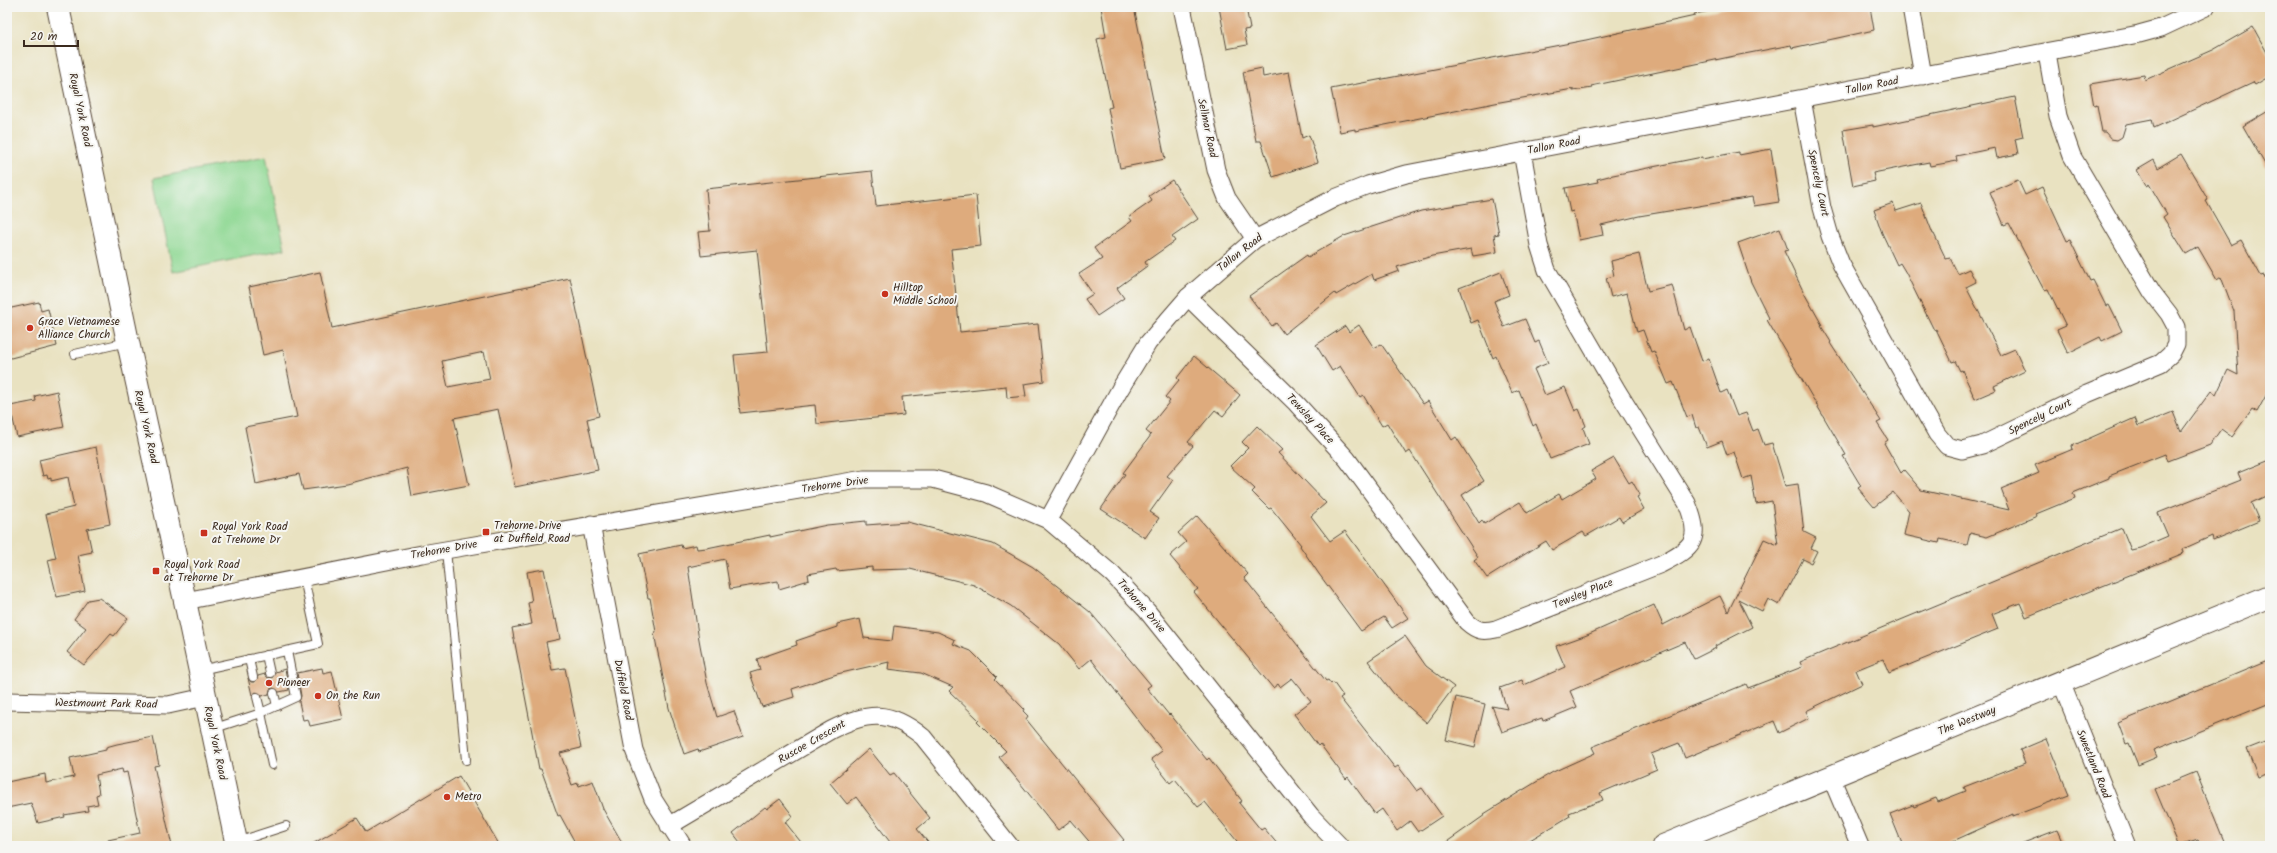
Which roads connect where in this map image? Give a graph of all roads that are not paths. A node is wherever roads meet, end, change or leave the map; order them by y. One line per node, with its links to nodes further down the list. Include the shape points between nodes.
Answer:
1 (58, 7): 11 (main road, Royal York Road)
2 (1182, 7): 9 (street, Sellmar Road, via 1216,170 1227,198)
3 (1911, 7): 6 (street)
4 (2206, 7): 5 (street, Tallon Road, via 2161,28)
5 (2046, 53): 6 (street, Tallon Road); 7 (street, Spencely Court, via 2058,116 2072,156 2152,292 2176,326 2176,344 2171,354 2161,363 2146,367 2087,394 1982,445 1962,450 1947,446 1937,434 1841,264 1822,208)
6 (1923, 76): 7 (street, Tallon Road)
7 (1802, 99): 8 (street, Tallon Road)
8 (1522, 152): 9 (street, Tallon Road, via 1406,174 1368,185 1297,216); 10 (street, Tewsley Place, via 1539,245 1547,270 1687,503 1694,520 1695,537 1691,545 1681,554 1660,564 1496,629 1486,632 1474,628 1347,459 1296,403)
9 (1255, 239): 10 (street, Tallon Road)
10 (1188, 297): 13 (street, Tallon Road, via 1148,343)
11 (128, 342): 12 (lane); 18 (main road, Royal York Road)
12 (75, 354)
13 (1048, 520): 14 (street, Trehorne Drive, via 986,493 933,479 910,479 864,480); 41 (street, Trehorne Drive, via 1129,591 1311,816)
14 (591, 524): 15 (street, Trehorne Drive); 37 (street, Duffield Road, via 634,750 653,799)
15 (446, 550): 16 (street, Trehorne Drive); 33 (lane)
16 (304, 578): 18 (street, Trehorne Drive); 19 (lane, via 318,644)
17 (2270, 596): 25 (main road, The Westway)
18 (185, 601): 22 (main road, Royal York Road)
19 (287, 651): 20 (lane); 30 (lane, via 296,697)
20 (266, 655): 21 (lane); 23 (lane)
21 (249, 659): 22 (lane); 24 (lane)
22 (199, 670): 27 (main road, Royal York Road)
23 (270, 673)
24 (253, 677)
25 (2061, 682): 35 (main road, The Westway); 44 (street, Sweetland Road)
26 (274, 693): 30 (lane)
27 (205, 697): 29 (street, Westmount Park Road, via 168,704); 32 (main road, Royal York Road)
28 (257, 697): 31 (lane)
29 (7, 701)
30 (277, 706): 31 (lane)
31 (261, 713): 32 (lane); 34 (lane)
32 (211, 730): 38 (main road, Royal York Road)
33 (466, 760)
34 (272, 765)
35 (1831, 777): 42 (main road, The Westway); 43 (street)
36 (286, 826): 38 (lane)
37 (669, 826): 39 (street, Duffield Road); 40 (street, Ruscoe Crescent, via 831,730 850,720 871,715 891,717 908,725 923,737)
38 (236, 844)
39 (683, 846)
40 (1010, 846)
41 (1340, 846)
42 (1663, 846)
43 (1860, 846)
44 (2127, 846)

